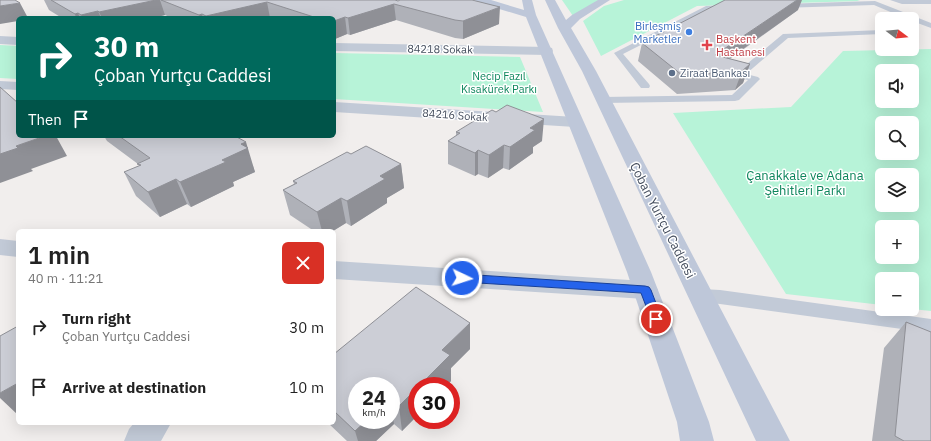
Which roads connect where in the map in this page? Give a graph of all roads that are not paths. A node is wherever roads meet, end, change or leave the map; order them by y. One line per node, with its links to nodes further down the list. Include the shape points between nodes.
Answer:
1 (480, 0): 8 (main road)
2 (550, 0): 10 (main road, Çoban Yurtçu Caddesi)
3 (605, 0): 10 (main road, via 576,17)
4 (893, 0): 5 (lane)
5 (931, 2)
6 (772, 6): 9 (lane, via 874,3)
7 (741, 7): 20 (lane, via 709,8 618,53)
8 (529, 8): 17 (main road)
9 (931, 26)
10 (564, 28): 21 (main road, Çoban Yurtçu Caddesi)
11 (919, 31): 12 (lane)
12 (931, 31)
13 (875, 32): 21 (lane, via 786,36 740,75 755,79 735,98)
14 (0, 40): 15 (street)
15 (16, 41)
16 (336, 47): 17 (street, 84218 Sokak)
17 (547, 51): 23 (main road)
18 (0, 85): 19 (street)
19 (16, 86)
20 (645, 86)
21 (603, 100): 28 (main road, Çoban Yurtçu Caddesi)
22 (336, 107): 23 (street, 84216 Sokak)
23 (575, 122): 27 (main road)
24 (0, 247): 25 (street)
25 (16, 249)
26 (336, 270): 27 (street)
27 (645, 290): 32 (main road, via 693,422)
28 (702, 296): 29 (lane); 33 (main road, Çoban Yurtçu Caddesi)
29 (931, 326)
30 (153, 425): 31 (street)
31 (141, 441)
32 (697, 441)
33 (774, 441)

